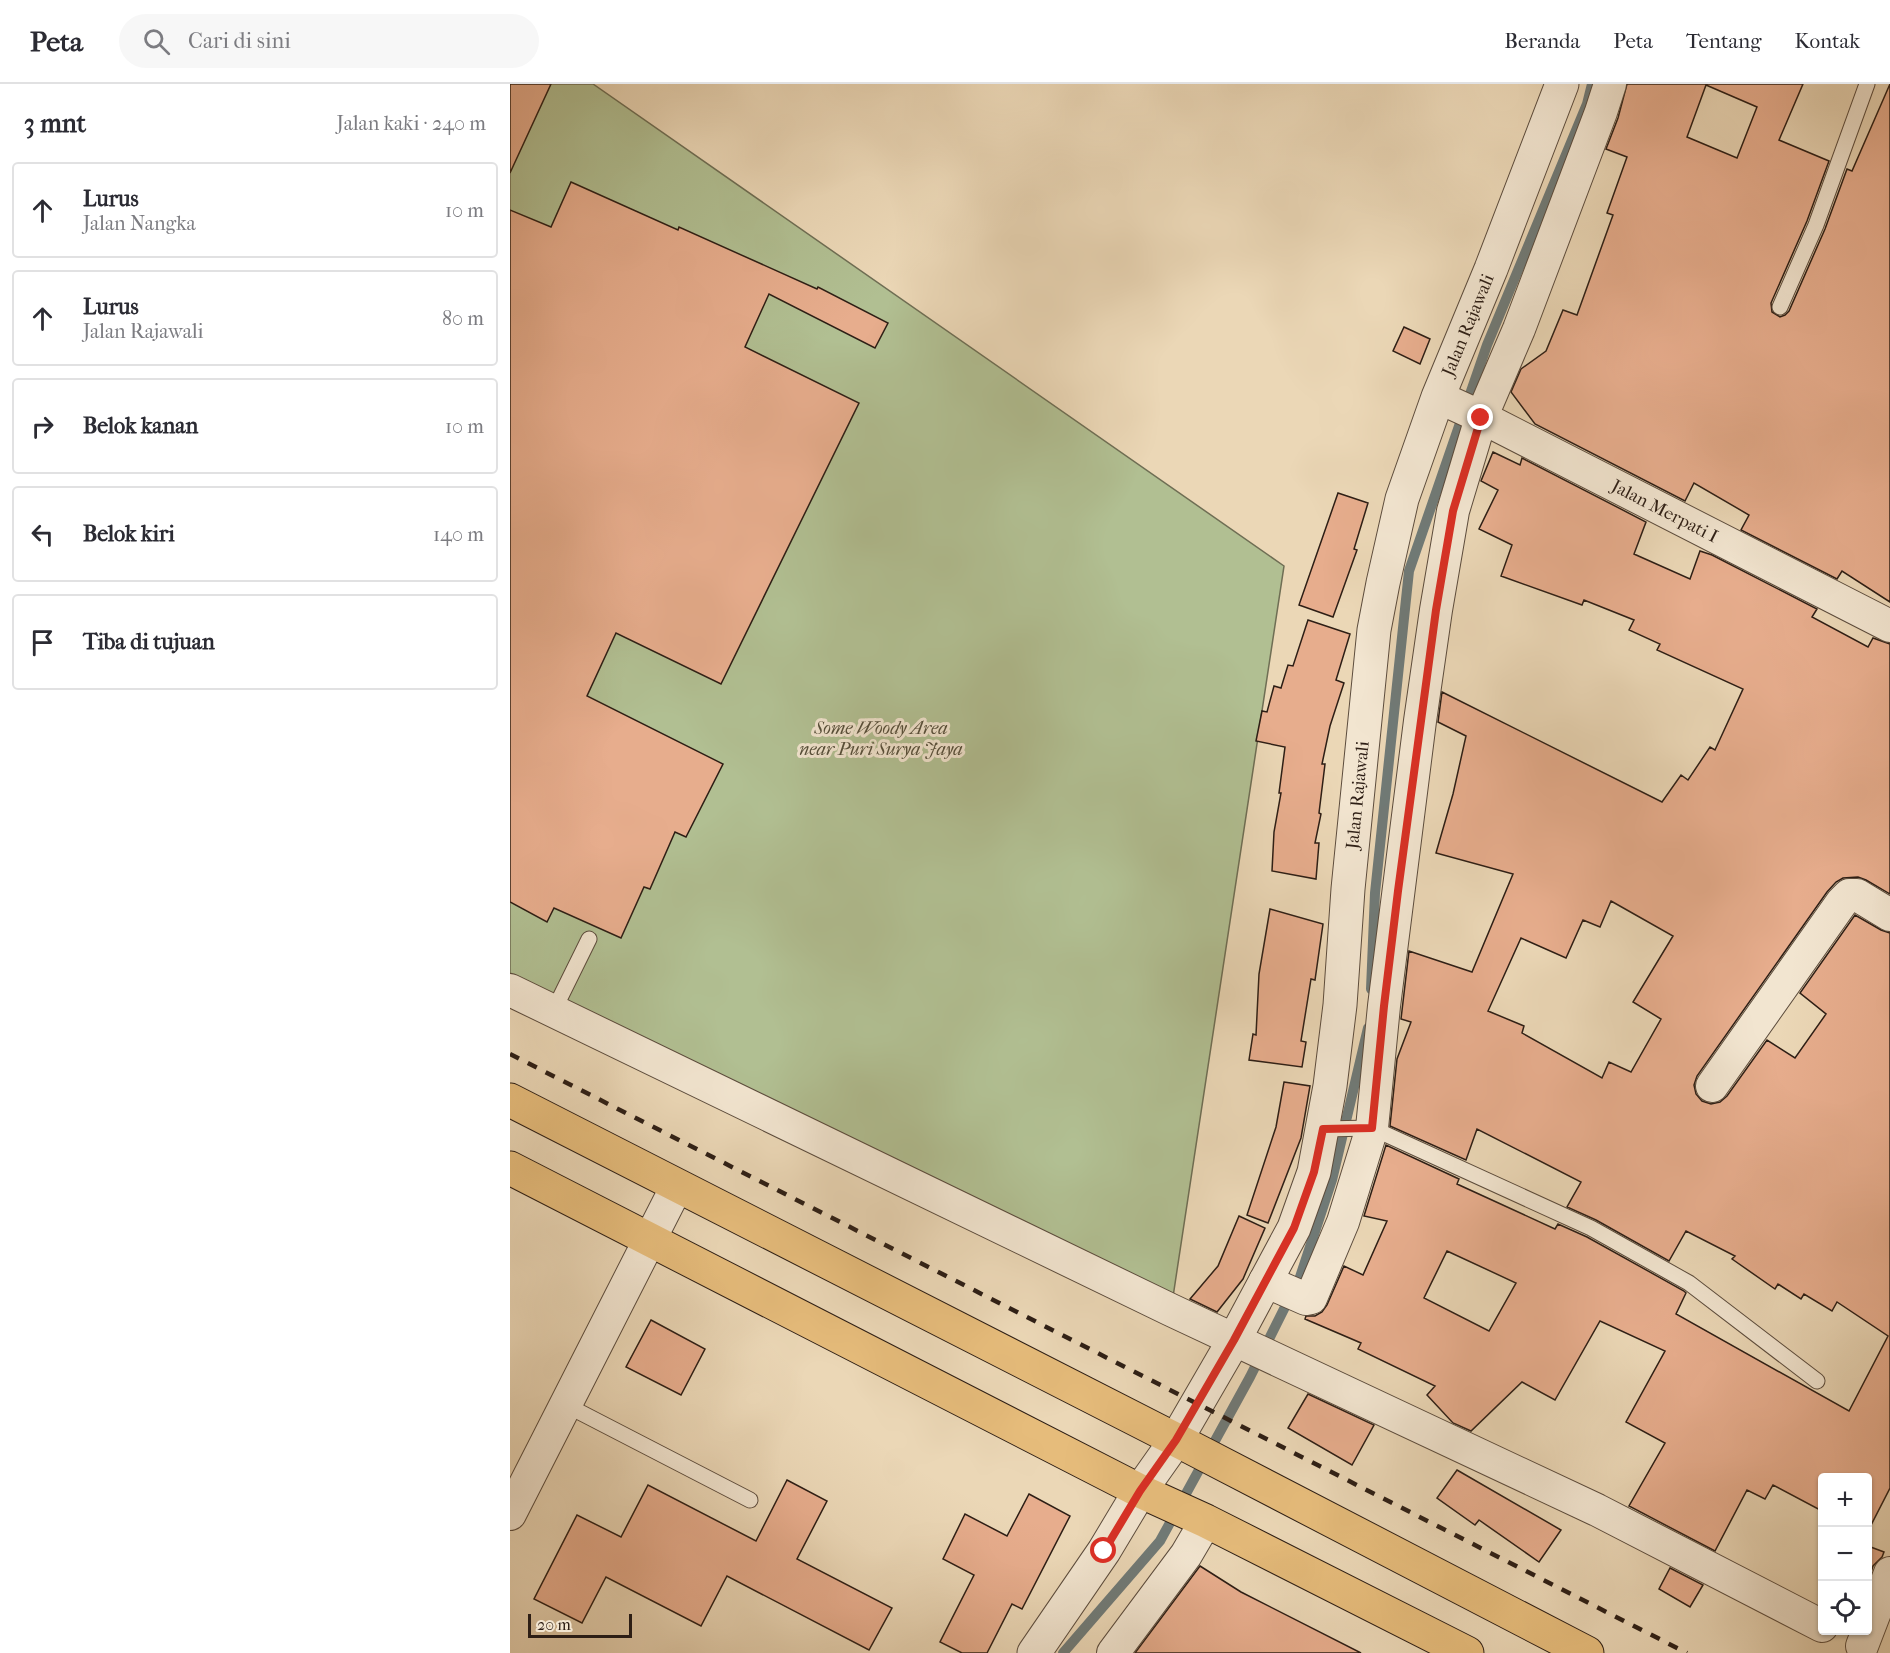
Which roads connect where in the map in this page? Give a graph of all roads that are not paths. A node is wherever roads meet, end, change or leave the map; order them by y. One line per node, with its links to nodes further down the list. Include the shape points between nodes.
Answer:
1 (1562, 84): 5 (street, Jalan Rajawali)
2 (1610, 84): 6 (street, via 1519,329)
3 (1867, 84): 4 (lane, via 1816,225)
4 (1780, 306)
5 (1441, 398): 6 (street, Jalan Merpati I); 15 (street, Jalan Rajawali, via 1402,499 1374,630)
6 (1478, 416): 7 (street, Jalan Merpati I); 14 (street, via 1453,511 1436,610)
7 (1890, 626)
8 (1890, 915): 12 (street, via 1857,895 1842,902)
9 (589, 939): 11 (lane)
10 (510, 990): 11 (street)
11 (553, 1012): 20 (street)
12 (1712, 1086)
13 (510, 1100): 17 (highway)
14 (1365, 1128): 15 (lane); 19 (street, via 1343,1222 1311,1298); 21 (lane, via 1591,1228 1689,1283)
15 (1325, 1129): 19 (street, Jalan Rajawali, via 1294,1228)
16 (510, 1168): 18 (highway)
17 (677, 1185): 18 (street); 23 (highway)
18 (650, 1240): 22 (street); 24 (highway)
19 (1269, 1283): 20 (street, Jalan Rajawali)
20 (1238, 1342): 23 (street, Jalan Rajawali); 29 (street, via 1597,1510)
21 (1817, 1381)
22 (566, 1405): 25 (lane); 26 (street)
23 (1184, 1444): 24 (street, Jalan Rajawali); 35 (highway)
24 (1148, 1495): 27 (highway); 32 (street, Jalan Rajawali)
25 (750, 1500)
26 (510, 1514)
27 (1201, 1519): 33 (street, via 1185,1555); 34 (highway)
28 (1890, 1573): 31 (street)
29 (1818, 1624)
30 (1842, 1635): 31 (street)
31 (1869, 1649)
32 (1034, 1653)
33 (1113, 1653)
34 (1467, 1653)
35 (1587, 1653)

